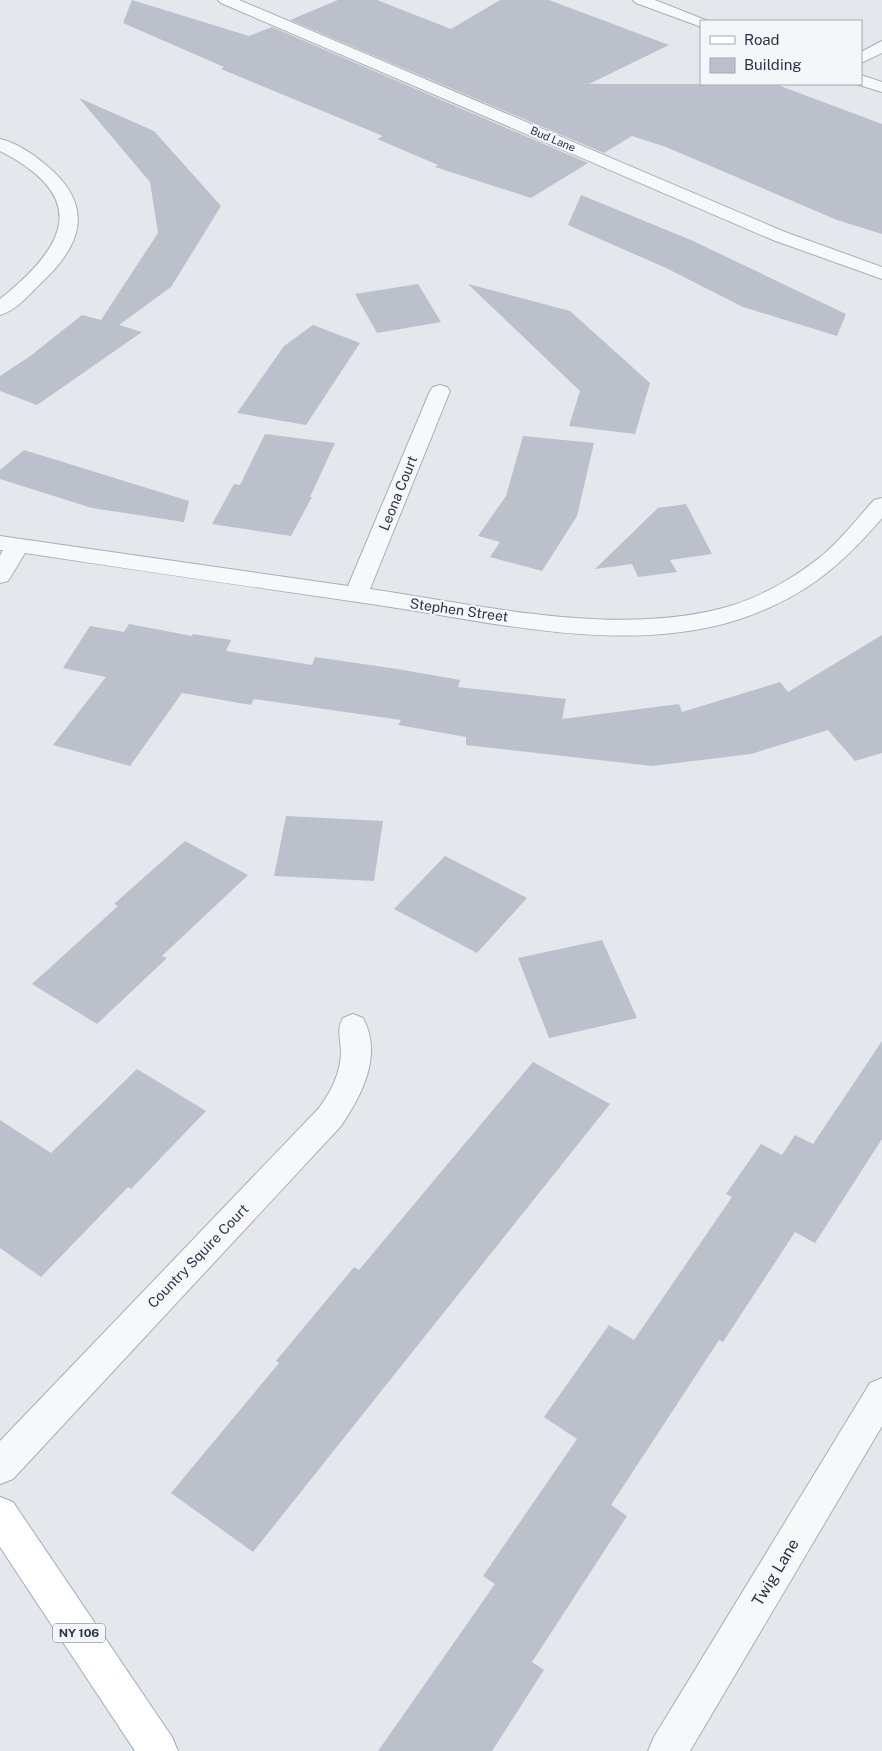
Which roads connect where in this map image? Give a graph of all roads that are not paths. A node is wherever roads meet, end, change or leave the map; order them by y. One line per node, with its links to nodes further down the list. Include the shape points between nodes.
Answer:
1 (226, 0): 9 (street, Bud Lane, via 779,236)
2 (641, 0): 3 (street)
3 (700, 22)
4 (882, 46): 5 (street)
5 (862, 57)
6 (862, 80): 7 (street)
7 (882, 87)
8 (0, 144): 10 (street, via 31,161 54,181 67,200 70,215 66,240 53,262)
9 (882, 273)
10 (0, 309)
11 (440, 391): 15 (street, Leona Court)
12 (882, 505): 15 (street, Stephen Street, via 828,562 772,600 733,615 670,626 623,628 557,624)
13 (9, 544): 14 (street); 15 (street, Stephen Street)
14 (0, 576)
15 (356, 595)
16 (353, 1026): 18 (street, Country Squire Court, via 358,1050 356,1068 342,1100 330,1117)
17 (882, 1394): 21 (street, Twig Lane)
18 (0, 1467)
19 (0, 1515): 20 (main road, NY 106)
20 (158, 1751)
21 (668, 1751)

